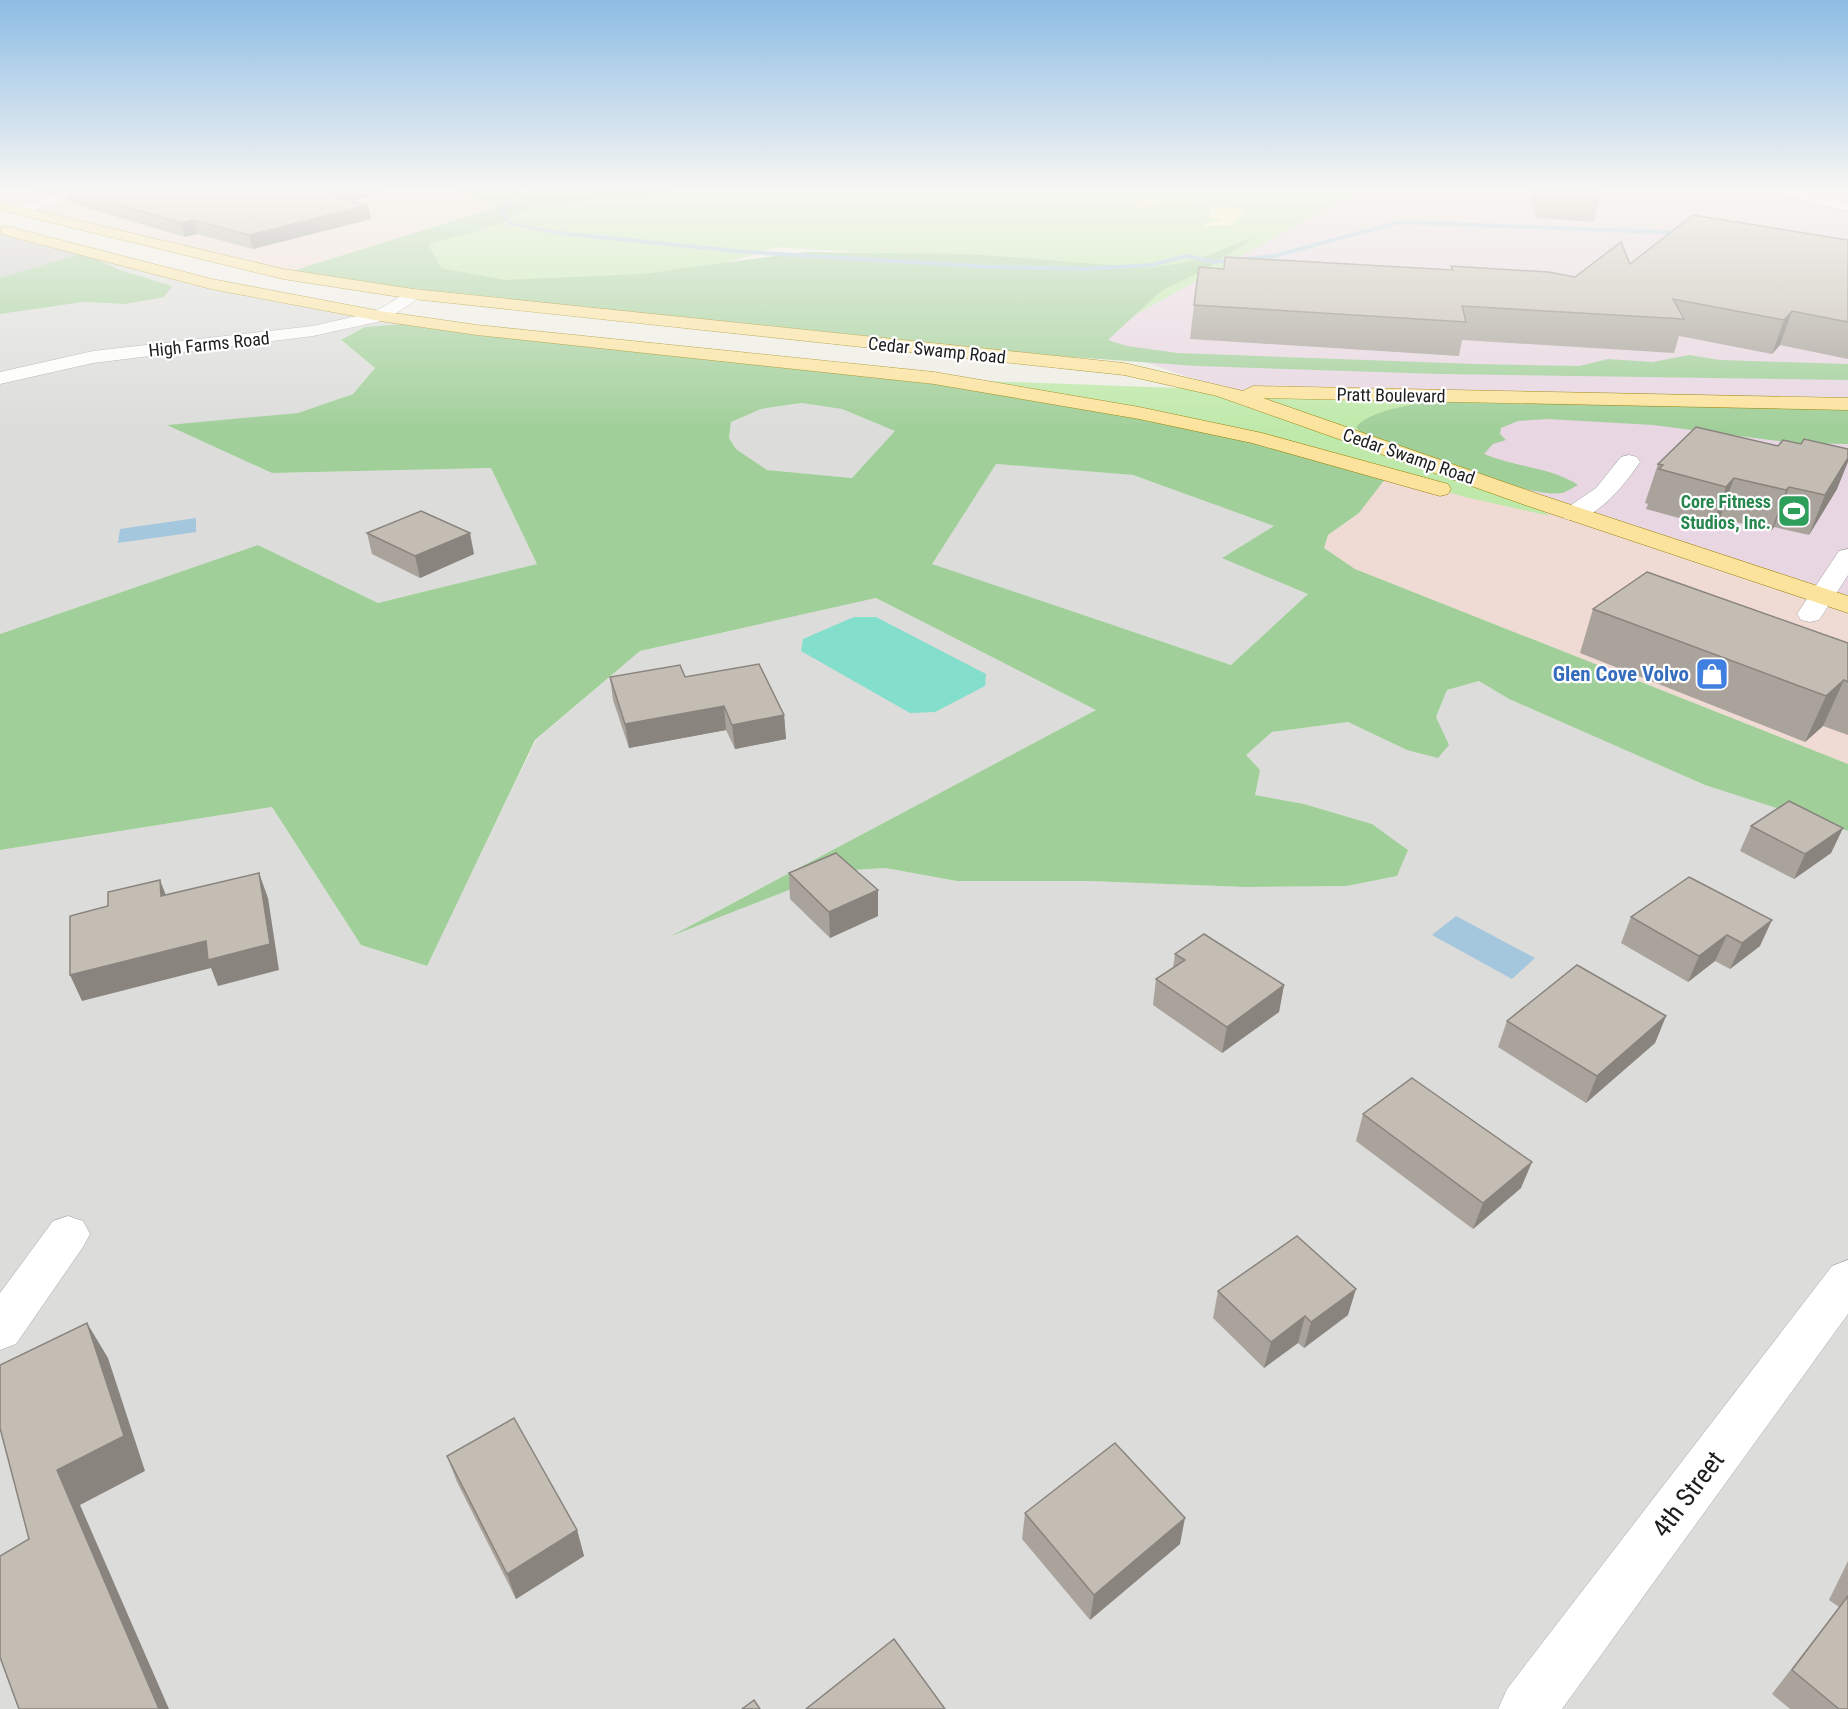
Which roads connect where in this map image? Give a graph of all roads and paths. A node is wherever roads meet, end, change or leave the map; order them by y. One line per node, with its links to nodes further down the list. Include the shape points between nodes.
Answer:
1 (159, 271): 4 (main road, Cedar Swamp Road)
2 (269, 271): 3 (main road, Cedar Swamp Road)
3 (412, 294): 4 (street, High Farms Road); 6 (main road, Cedar Swamp Road)
4 (380, 316): 5 (main road, Cedar Swamp Road); 8 (street, High Farms Road, via 277,337 93,357)
5 (619, 346): 6 (main road, via 720,349 870,363 907,359); 9 (main road, Cedar Swamp Road)
6 (924, 349): 7 (main road, Cedar Swamp Road)
7 (1124, 369): 10 (main road, Pratt Boulevard)
8 (0, 378)
9 (934, 378): 10 (main road, Pratt Boulevard, via 1102,386); 14 (main road, Cedar Swamp Road, via 1255,437)
10 (1234, 379): 11 (main road, Pratt Boulevard); 12 (main road, Pratt Boulevard); 14 (main road, Cedar Swamp Road)
11 (1848, 388)
12 (1848, 404)
13 (1629, 462): 14 (street, via 1604,493)
14 (1570, 522): 16 (main road, Cedar Swamp Road); 16 (main road, Cedar Swamp Road, via 1753,584 1778,582)
15 (1848, 556): 16 (street)
16 (1816, 605): 17 (main road, Cedar Swamp Road); 18 (main road, Cedar Swamp Road)
17 (1848, 605)
18 (1848, 628)
19 (68, 1234): 21 (street)
20 (1848, 1279): 22 (street, 4th Street)
21 (0, 1330)
22 (1527, 1709)

